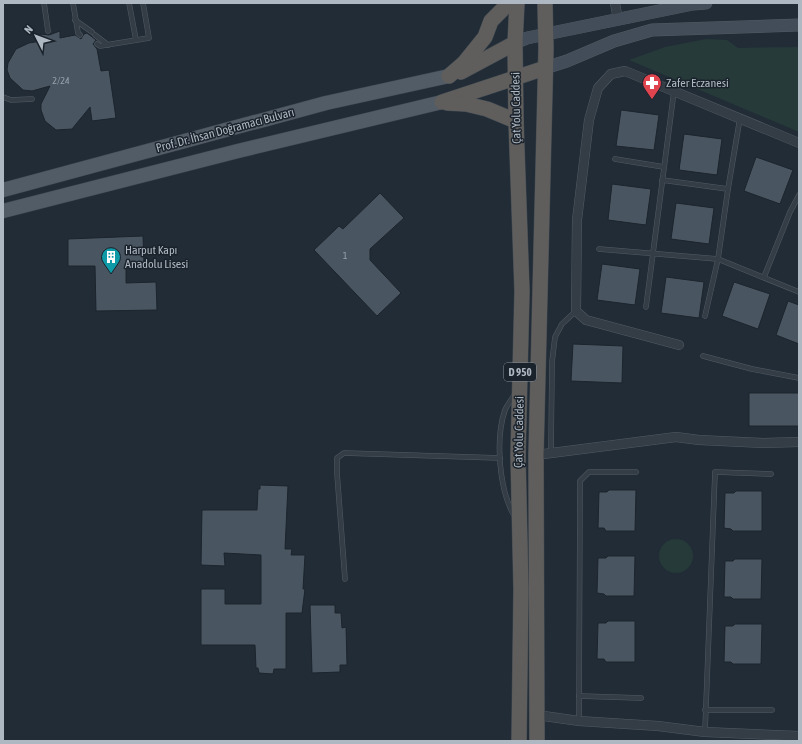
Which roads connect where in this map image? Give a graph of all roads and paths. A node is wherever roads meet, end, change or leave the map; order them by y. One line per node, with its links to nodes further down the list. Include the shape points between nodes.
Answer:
1 (44, 3): 13 (lane)
2 (73, 3): 10 (lane)
3 (130, 3): 16 (lane)
4 (143, 3): 16 (lane, via 149,38)
5 (509, 3): 21 (highway, via 491,21 485,37 464,63)
6 (517, 3): 17 (highway, Çat Yolu Caddesi / D 950)
7 (545, 3): 14 (highway, Çat Yolu Caddesi / D 950)
8 (615, 3): 11 (street)
9 (706, 3): 11 (main road)
10 (75, 20): 15 (lane); 19 (lane)
11 (618, 20): 14 (main road)
12 (799, 25): 20 (main road, via 652,30 614,40)
13 (48, 31)
14 (546, 34): 17 (main road); 20 (highway, Çat Yolu Caddesi / D 950)
15 (80, 35)
16 (136, 40): 19 (lane)
17 (515, 43): 21 (highway); 22 (highway, Çat Yolu Caddesi / D 950)
18 (96, 44): 19 (lane)
19 (108, 45)
20 (545, 68): 22 (highway); 51 (highway, Çat Yolu Caddesi / D 950)
21 (449, 76): 34 (main road, Prof. Dr. İhsan Doğramacı Bulvarı, via 326,103)
22 (515, 78): 26 (highway); 28 (highway, Çat Yolu Caddesi / D 950)
23 (674, 91): 27 (street); 31 (lane); 43 (street, via 625,71 611,74 598,88 589,120 577,220)
24 (3, 97): 25 (lane, via 11,100)
25 (32, 99)
26 (442, 102): 28 (highway, via 487,109); 36 (main road, Prof. Dr. İhsan Doğramacı Bulvarı)
27 (740, 118): 29 (street); 33 (lane)
28 (516, 121): 48 (highway, Çat Yolu Caddesi / D 950, via 522,291)
29 (799, 143)
30 (615, 159): 31 (lane)
31 (664, 167): 32 (lane)
32 (662, 180): 33 (lane); 38 (lane)
33 (728, 189): 39 (lane)
34 (3, 190)
35 (799, 194): 40 (lane)
36 (3, 211)
37 (599, 249): 38 (lane)
38 (653, 254): 39 (lane); 42 (lane)
39 (718, 259): 40 (lane); 44 (lane)
40 (764, 277): 41 (lane)
41 (799, 292)
42 (646, 307)
43 (576, 311): 45 (street, via 586,320); 50 (lane, via 562,324 555,337 552,362)
44 (705, 316)
45 (679, 345)
46 (703, 356): 47 (lane)
47 (799, 378)
48 (520, 386): 52 (lane, via 505,410 500,437); 55 (highway, Çat Yolu Caddesi / D 950)
49 (799, 442): 50 (street, via 755,443 676,437)
50 (551, 452): 51 (street)
51 (536, 454): 61 (highway, Çat Yolu Caddesi / D 950)
52 (500, 458): 55 (lane, via 508,505); 56 (lane, via 344,453 337,458)
53 (636, 472): 57 (lane, via 589,472 580,481)
54 (771, 474): 59 (lane, via 715,472)
55 (520, 526): 65 (highway, Çat Yolu Caddesi / D 950)
56 (345, 579)
57 (580, 696): 58 (lane); 62 (lane)
58 (641, 698)
59 (705, 710): 60 (lane); 63 (lane)
60 (772, 710)
61 (537, 715): 62 (street); 66 (highway, Çat Yolu Caddesi / D 950)
62 (579, 721): 63 (street)
63 (705, 732): 64 (street)
64 (799, 736)
65 (519, 741)
66 (537, 741)

